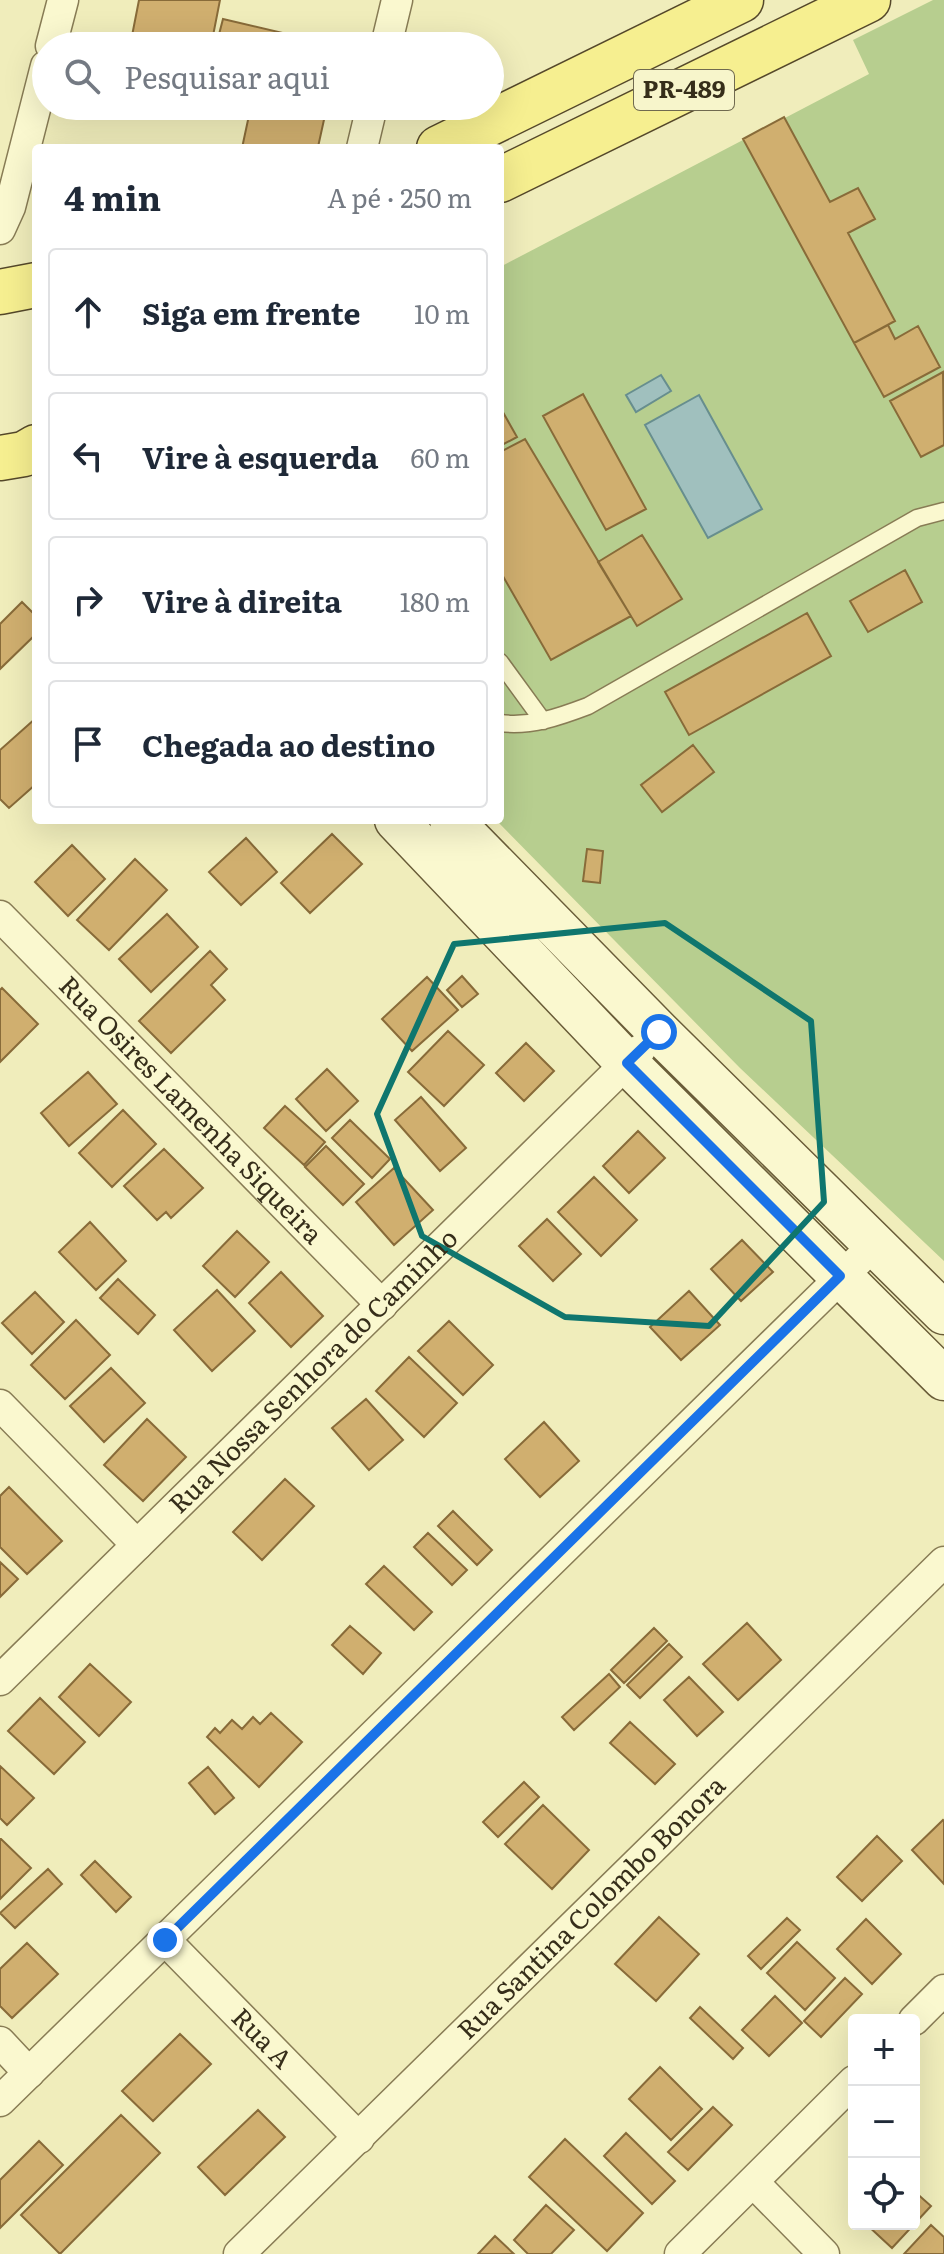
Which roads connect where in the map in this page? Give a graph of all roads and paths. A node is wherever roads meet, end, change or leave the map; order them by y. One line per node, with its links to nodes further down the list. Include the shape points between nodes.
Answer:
1 (63, 0): 5 (street)
2 (397, 0): 6 (street)
3 (741, 0): 7 (main road, PR-489 / PR-489)
4 (868, 0): 13 (main road, PR-489 / PR-489)
5 (55, 32)
6 (389, 32)
7 (504, 116)
8 (32, 120): 14 (street)
9 (369, 120): 11 (street)
10 (496, 120): 12 (main road, PR-489 / PR-489)
11 (363, 144)
12 (447, 144)
13 (504, 178)
14 (0, 229)
15 (32, 286): 16 (main road)
16 (0, 292)
17 (944, 511): 19 (lane, via 917,518 588,706)
18 (504, 667): 19 (lane)
19 (543, 721): 20 (lane)
20 (504, 723)
21 (400, 824): 25 (street)
22 (455, 824): 24 (street)
23 (0, 916): 28 (street, Rua Osires Lamenha Siqueira)
24 (659, 1032): 25 (street, Rua Nossa Senhora do Caminho); 26 (street)
25 (627, 1063): 27 (street); 28 (street, Rua Nossa Senhora do Caminho)
26 (875, 1244): 27 (street); 29 (street)
27 (840, 1276): 30 (street); 35 (street)
28 (382, 1305): 32 (street, Rua Nossa Senhora do Caminho)
29 (944, 1313)
30 (944, 1379)
31 (0, 1405): 32 (street)
32 (137, 1545): 34 (street, Rua Nossa Senhora do Caminho)
33 (944, 1562): 42 (street, Rua Santina Colombo Bonora)
34 (0, 1680)
35 (165, 1940): 39 (street); 42 (street, Rua A)
36 (944, 1990): 37 (street)
37 (920, 2014)
38 (0, 2042): 39 (street)
39 (29, 2073): 41 (street)
40 (849, 2086): 43 (street)
41 (0, 2101)
42 (359, 2138): 44 (street, Rua Santina Colombo Bonora)
43 (754, 2183): 45 (street); 46 (street)
44 (239, 2254)
45 (680, 2254)
46 (824, 2254)

